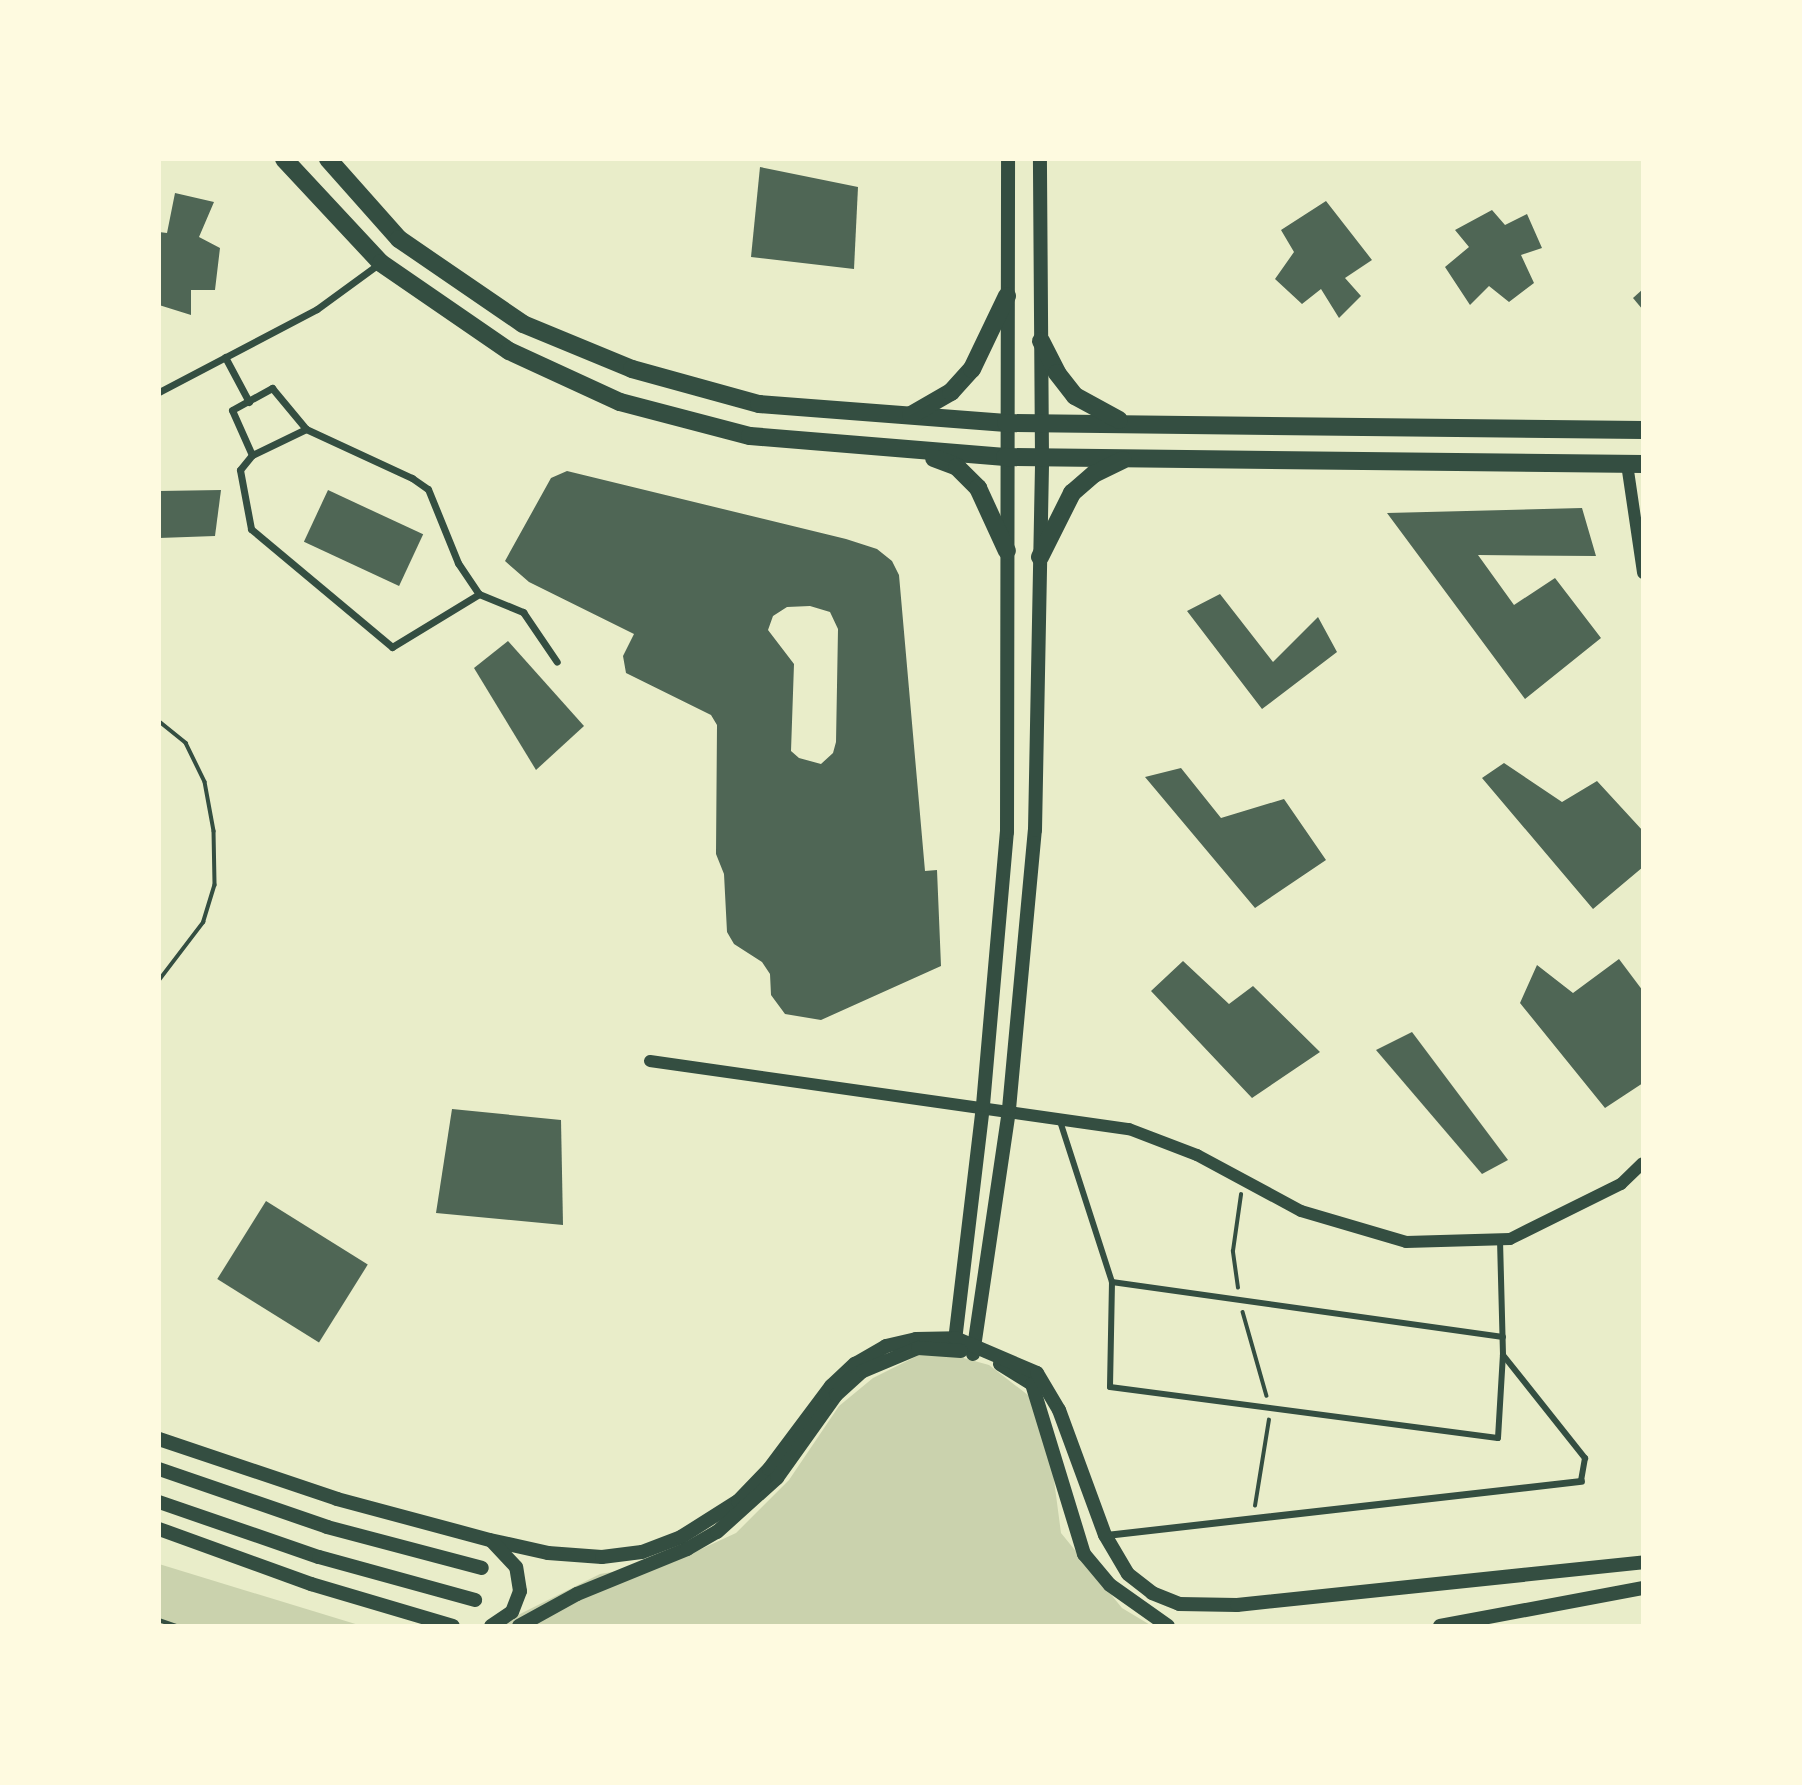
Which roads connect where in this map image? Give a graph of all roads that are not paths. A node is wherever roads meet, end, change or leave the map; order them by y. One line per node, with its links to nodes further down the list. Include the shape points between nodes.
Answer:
1 (284, 159): 5 (main road)
2 (328, 159): 11 (main road, via 399,239 523,324 632,369 759,404)
3 (1008, 159): 6 (main road)
4 (1040, 159): 7 (main road)
5 (381, 263): 8 (street, via 317,309); 17 (main road, via 509,351 620,402 750,436)
6 (1007, 296): 11 (main road, via 972,369 951,392); 12 (main road)
7 (1041, 341): 13 (main road); 14 (main road, via 1075,396)
8 (225, 357): 9 (street); 10 (street)
9 (159, 391)
10 (248, 402): 15 (street, via 272,388); 18 (street, via 232,410)
11 (911, 415): 12 (main road)
12 (1006, 423): 13 (main road); 19 (main road)
13 (1042, 424): 14 (main road); 20 (main road)
14 (1132, 425): 16 (main road)
15 (306, 429): 18 (street); 26 (street, via 428,489 458,563)
16 (1643, 430)
17 (917, 452): 19 (main road); 23 (main road, via 957,467 978,488)
18 (252, 455): 26 (street, via 240,470 251,529 392,647)
19 (1005, 457): 20 (main road); 23 (main road)
20 (1042, 457): 21 (main road); 24 (main road)
21 (1128, 458): 22 (main road); 24 (main road, via 1094,474 1072,492)
22 (1635, 464): 25 (street)
23 (1007, 551): 29 (main road, via 1007,832)
24 (1040, 557): 30 (main road, via 1035,830)
25 (1643, 573)
26 (479, 594): 27 (street, via 523,612)
27 (557, 662)
28 (650, 1061): 29 (street)
29 (983, 1105): 30 (street); 36 (main road)
30 (1010, 1109): 31 (street); 37 (main road)
31 (1059, 1116): 33 (street, via 1129,1129 1197,1155 1301,1211 1406,1242); 34 (street)
32 (1643, 1163): 33 (street, via 1621,1184)
33 (1500, 1240): 35 (street)
34 (1112, 1282): 35 (street); 38 (street, via 1110,1387 1498,1438)
35 (1503, 1337): 38 (street)
36 (955, 1344): 37 (main road); 45 (main road, via 916,1339 886,1346 855,1364 831,1385 769,1469 738,1501 681,1537 642,1552 602,1556 548,1553); 52 (main road, via 918,1348 863,1371 836,1395 776,1478 717,1532 577,1594)
37 (974, 1348): 44 (main road, via 1037,1373 1059,1410); 53 (main road, via 1032,1384 1084,1553 1110,1586)
38 (1503, 1355): 41 (street, via 1585,1458)
39 (159, 1439): 45 (main road, via 337,1499)
40 (159, 1469): 47 (main road, via 327,1527)
41 (1581, 1481): 44 (street)
42 (159, 1502): 49 (main road, via 319,1558)
43 (159, 1529): 50 (main road, via 311,1584)
44 (1105, 1535): 46 (main road, via 1128,1574 1152,1593 1178,1604 1237,1605)
45 (490, 1540): 51 (main road, via 516,1566 520,1591 512,1612)
46 (1643, 1562)
47 (482, 1568)
48 (1643, 1588): 54 (main road)
49 (475, 1600)
50 (453, 1626)
51 (491, 1626)
52 (519, 1626)
53 (1168, 1626)
54 (1440, 1626)

